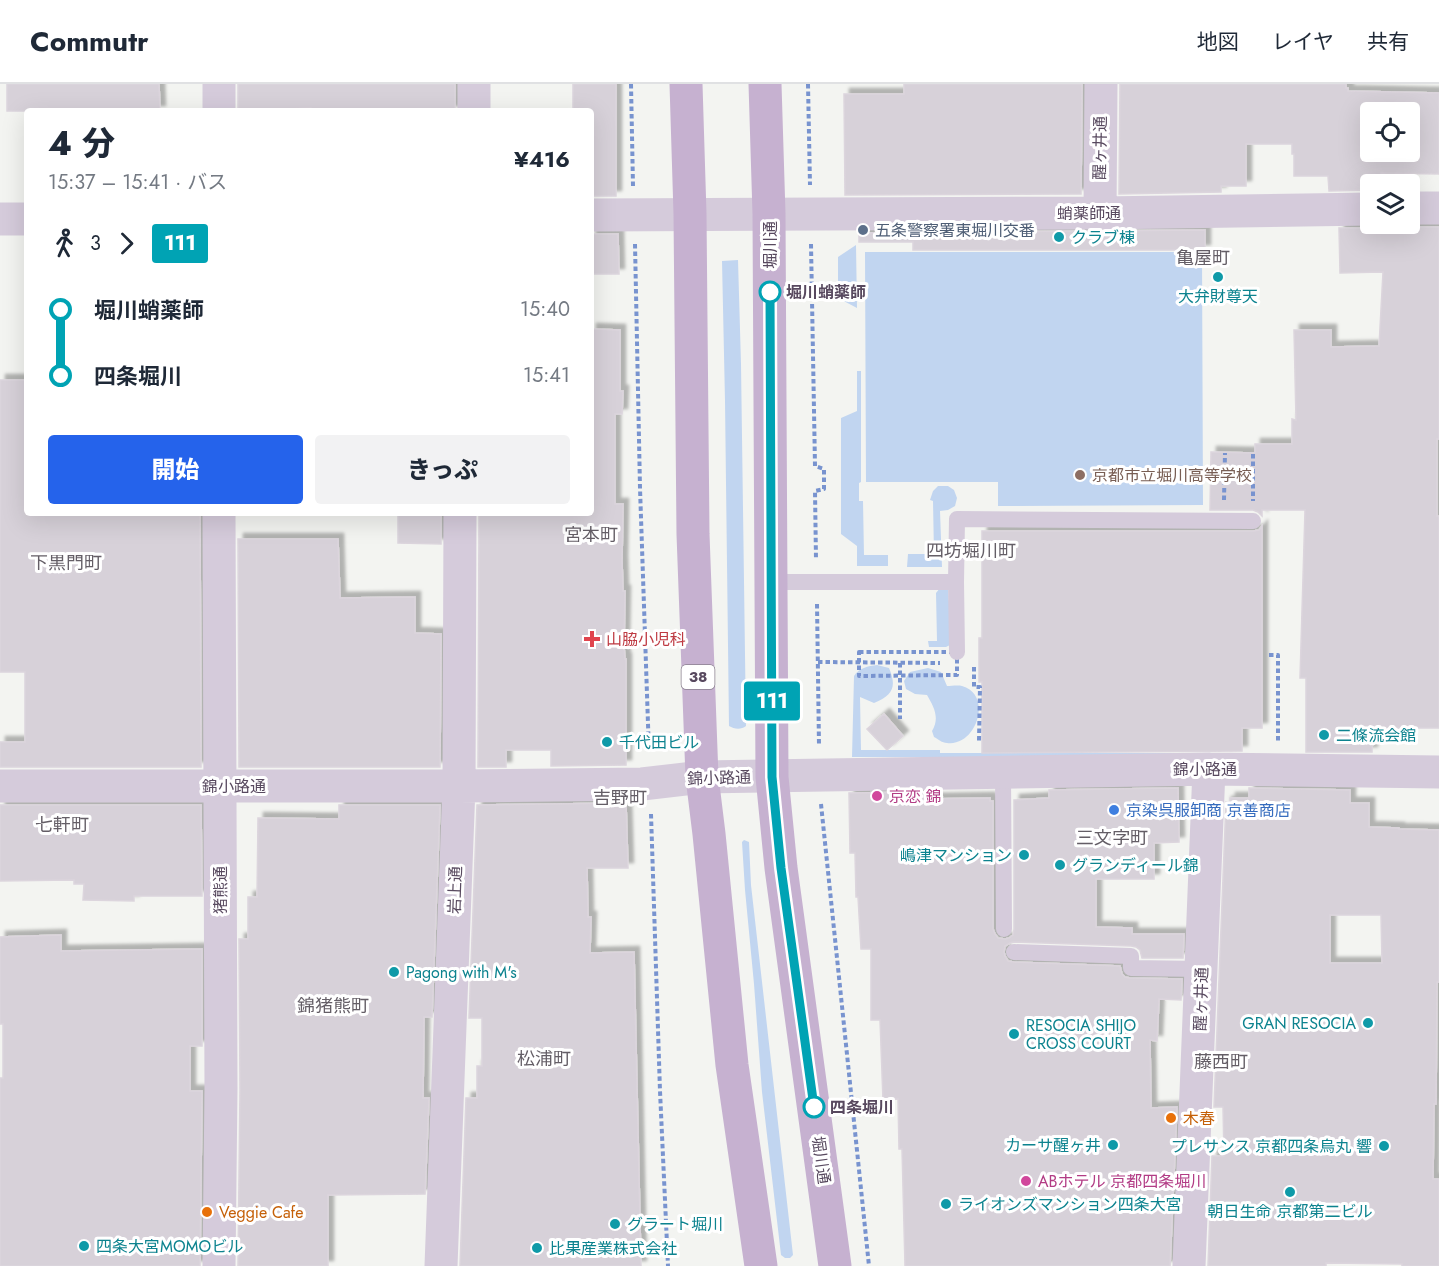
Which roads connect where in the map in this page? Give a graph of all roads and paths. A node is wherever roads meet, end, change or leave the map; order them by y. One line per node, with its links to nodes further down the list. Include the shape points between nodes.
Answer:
1 (219, 84): 8 (street)
2 (474, 84): 9 (street)
3 (631, 84): 14 (path)
4 (686, 84): 15 (main road, 38)
5 (765, 84): 16 (main road, 堀川通)
6 (808, 84): 17 (path)
7 (1101, 84): 13 (street, 醒ヶ井通)
8 (219, 108)
9 (474, 108)
10 (1420, 208): 11 (street)
11 (1439, 208)
12 (1360, 209): 13 (street, 蛸薬師通)
13 (1100, 213): 17 (street, 蛸薬師通)
14 (634, 214): 15 (street, 蛸薬師通); 18 (street, 蛸薬師通); 47 (path)
15 (690, 214): 16 (street, 蛸薬師通); 45 (main road, 38, via 693,534)
16 (769, 214): 17 (street, 蛸薬師通); 27 (main road, 堀川通)
17 (811, 214): 28 (path, via 814,466 824,469 824,489 815,491)
18 (594, 215)
19 (0, 219): 20 (street)
20 (24, 219)
21 (1225, 453): 25 (path)
22 (1253, 454): 26 (path)
23 (219, 516): 49 (street, 猪熊通)
24 (460, 516): 50 (street, 岩上通)
25 (1224, 521): 26 (lane); 29 (lane, via 957,519)
26 (1253, 521)
27 (771, 582): 28 (lane); 46 (main road, 堀川通)
28 (816, 582): 29 (lane); 32 (path)
29 (956, 582): 31 (lane)
30 (1269, 655): 41 (path, via 1278,655)
31 (957, 658): 33 (path, via 859,652); 37 (path, via 957,675)
32 (818, 662): 33 (path); 40 (path)
33 (857, 663): 34 (path); 37 (path, via 859,676)
34 (900, 663): 35 (path); 37 (path)
35 (933, 663)
36 (974, 664): 39 (path, via 974,687 980,687)
37 (900, 676): 38 (path)
38 (900, 719)
39 (979, 741)
40 (819, 747)
41 (1278, 755): 42 (street, 錦小路通); 43 (street, 錦小路通)
42 (1209, 769): 44 (street, 錦小路通); 54 (street, 醒ヶ井通)
43 (1439, 772)
44 (1003, 773): 46 (street, 錦小路通); 52 (lane)
45 (702, 777): 46 (street, 錦小路通); 47 (street, 錦小路通); 58 (main road, 38, via 732,1065)
46 (772, 777): 59 (main road, 堀川通)
47 (650, 783): 50 (street, 錦小路通); 57 (path)
48 (0, 786): 49 (street, 錦小路通)
49 (219, 786): 50 (street, 錦小路通); 55 (street, 猪熊通)
50 (459, 786): 56 (street, 岩上通)
51 (820, 794): 60 (path)
52 (1004, 929)
53 (1014, 952): 54 (lane, via 1131,956 1131,968)
54 (1202, 969): 61 (street, 醒ヶ井通)
55 (219, 1266)
56 (441, 1266)
57 (668, 1266)
58 (761, 1266)
59 (836, 1266)
60 (869, 1266)
61 (1189, 1266)

